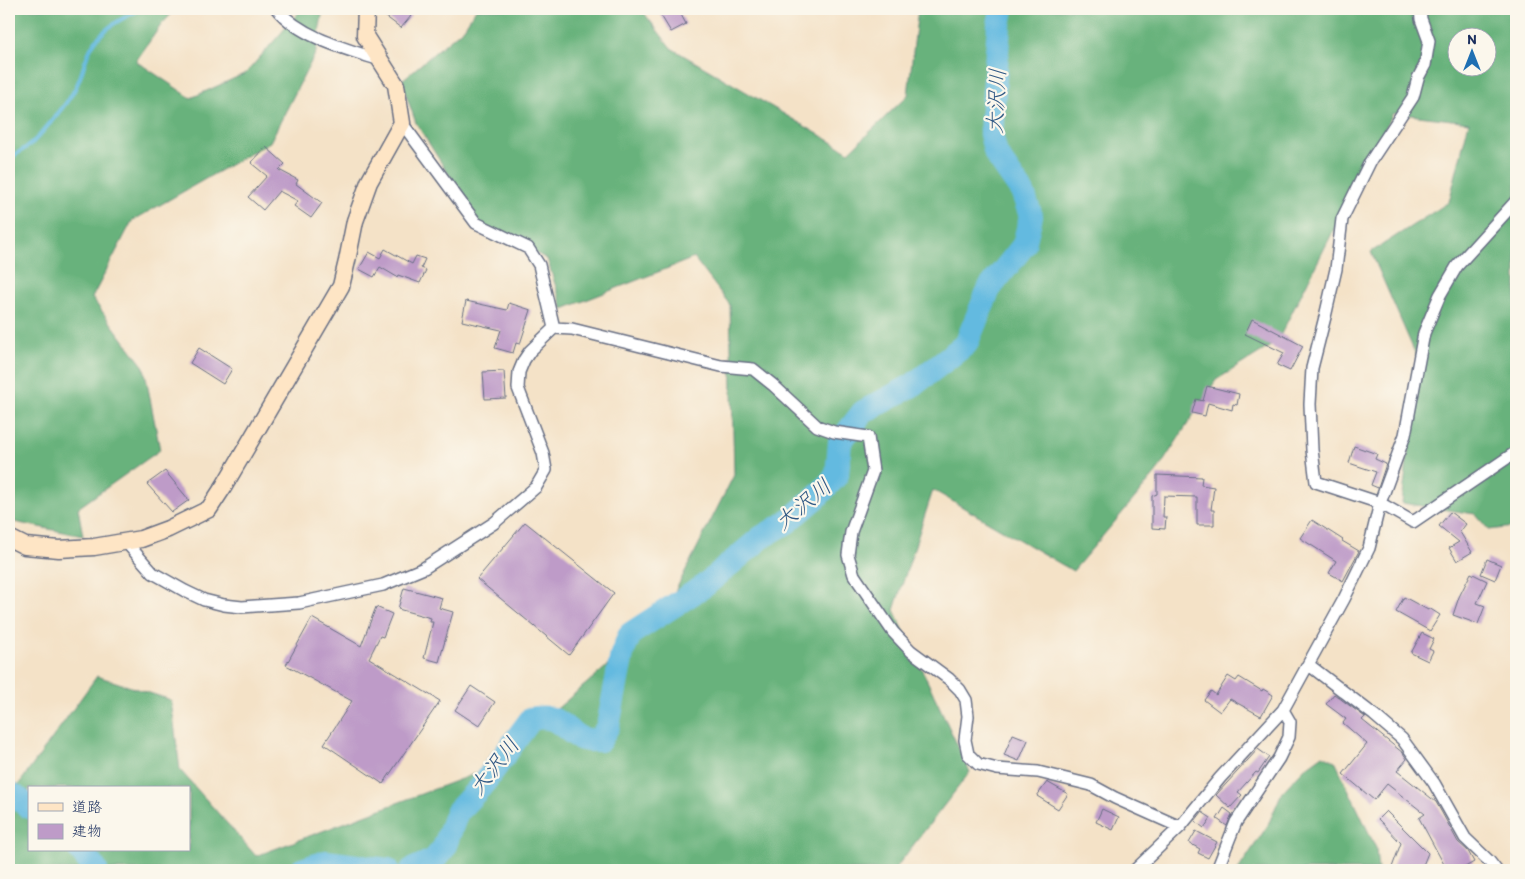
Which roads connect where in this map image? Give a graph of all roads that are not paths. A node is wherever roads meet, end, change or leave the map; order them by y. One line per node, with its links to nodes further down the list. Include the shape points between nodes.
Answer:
1 (277, 9): 4 (street, via 306,32 333,45)
2 (366, 9): 4 (street, via 365,36)
3 (1420, 9): 9 (street, via 1429,40 1425,65 1413,97 1370,162 1342,219 1336,269 1312,368 1310,413 1316,482)
4 (380, 60): 5 (street, via 396,85)
5 (402, 124): 7 (street, via 476,222 528,248 539,265); 11 (street, via 368,182 355,221 341,286 209,509 168,530)
6 (1516, 201): 9 (street, via 1457,266 1440,295 1424,334 1405,435)
7 (554, 328): 11 (street, via 524,360 518,388 543,453 546,470 536,487 494,523 424,568 383,585 300,603 224,606 185,592 153,573); 14 (street, via 572,329 721,366 753,369 817,426 868,437 873,471 851,532 848,555 854,575 893,632 960,690 966,700 968,754 978,764 997,769 1038,772 1091,785)
8 (1516, 452): 9 (street, via 1413,522)
9 (1380, 503): 12 (street, via 1370,548)
10 (9, 538): 11 (street, via 25,546 59,549)
11 (124, 541)
12 (1309, 665): 13 (street); 17 (street, via 1402,740 1434,783 1465,838)
13 (1283, 710): 14 (street); 16 (street, via 1290,722 1289,737 1279,758 1236,822)
14 (1180, 827): 15 (street)
15 (1135, 870)
16 (1218, 870)
17 (1496, 870)

